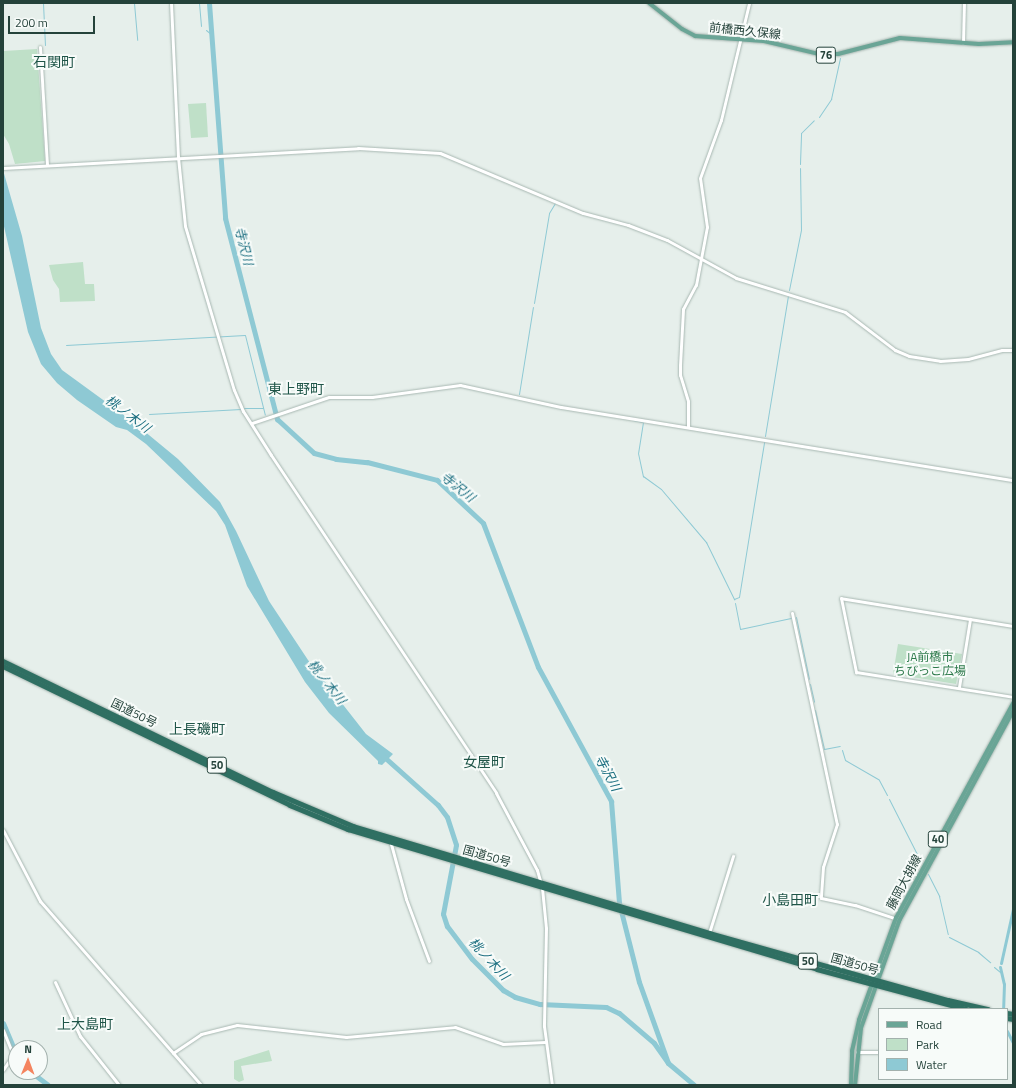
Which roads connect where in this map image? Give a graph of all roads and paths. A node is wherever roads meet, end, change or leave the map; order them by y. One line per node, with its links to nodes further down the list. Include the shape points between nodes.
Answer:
1 (171, 3): 9 (street)
2 (649, 3): 5 (main road, 前橋西久保線 / 76, via 691,34)
3 (749, 3): 5 (street)
4 (964, 3): 7 (street)
5 (741, 39): 7 (main road, 前橋西久保線 / 76, via 776,43 826,55 900,38); 12 (street, via 721,120 700,178 707,225)
6 (1013, 42): 7 (main road, 前橋西久保線 / 76)
7 (962, 43)
8 (40, 47): 10 (street)
9 (178, 158): 10 (street); 12 (street, via 358,148 440,153 583,213 653,234); 14 (street, via 188,240 234,390)
10 (47, 165): 11 (street)
11 (3, 168)
12 (701, 257): 13 (street, via 736,278 845,312 895,350 917,359 963,359 999,350); 15 (street, via 696,285 683,313 680,375 688,401)
13 (1013, 350)
14 (252, 424): 15 (street, via 329,397 372,397 460,385 561,407); 31 (street, via 496,793)
15 (688, 426): 16 (street)
16 (1013, 480)
17 (792, 613): 35 (street, via 837,824 823,867 821,898 855,905)
18 (970, 619): 19 (street); 22 (street); 22 (street, via 841,598 856,672)
19 (1013, 626)
20 (3, 661): 28 (highway, 国道50号 / 50, via 291,801)
21 (3, 666): 27 (highway, 国道50号 / 50, via 290,805)
22 (959, 687): 23 (street)
23 (1013, 697)
24 (1013, 703): 35 (main road, 藤岡大胡線 / 40)
25 (1013, 711): 35 (main road, 藤岡大胡線 / 40)
26 (3, 830): 46 (street, via 40,902)
27 (391, 844): 28 (highway, 国道50号 / 50); 37 (street, via 406,898)
28 (438, 855): 30 (highway, 国道50号 / 50)
29 (732, 856): 36 (street)
30 (469, 864): 31 (highway, 国道50号 / 50); 32 (highway, 国道50号 / 50)
31 (541, 882): 32 (street); 33 (highway, 国道50号 / 50)
32 (542, 888): 33 (highway, 国道50号 / 50); 43 (street, via 546,928)
33 (616, 907): 34 (highway, 国道50号 / 50)
34 (630, 911): 36 (highway, 国道50号 / 50); 39 (highway, 国道50号 / 50)
35 (897, 920): 39 (main road, 藤岡大胡線 / 40)
36 (709, 933): 39 (highway, 国道50号 / 50)
37 (429, 961)
38 (55, 982): 48 (street, via 80,1036)
39 (874, 982): 40 (highway, 国道50号 / 50); 41 (highway, 国道50号 / 50); 44 (main road, 藤岡大胡線 / 40); 51 (main road, 藤岡大胡線 / 40, via 854,1040)
40 (963, 1008)
41 (984, 1008)
42 (3, 1030): 47 (street, via 13,1055)
43 (546, 1042): 46 (street, via 503,1044 455,1026 346,1037 237,1026 201,1034); 50 (street)
44 (857, 1052): 45 (street); 52 (main road, 藤岡大胡線 / 40)
45 (878, 1052)
46 (173, 1053): 49 (street)
47 (3, 1070)
48 (119, 1085)
49 (202, 1085)
50 (552, 1085)
51 (851, 1085)
52 (855, 1085)

